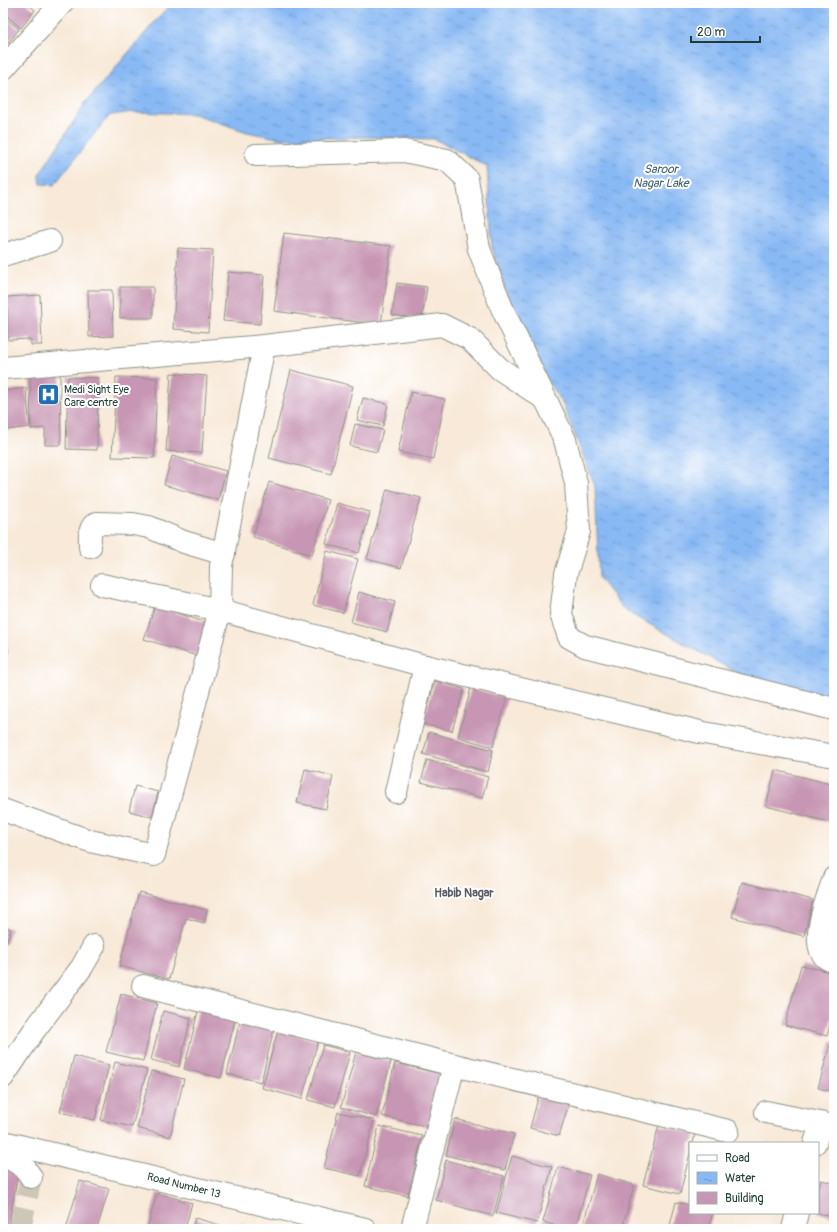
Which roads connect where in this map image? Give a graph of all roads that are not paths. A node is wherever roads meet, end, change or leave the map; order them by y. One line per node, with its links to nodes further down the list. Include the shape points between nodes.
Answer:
1 (62, 3): 2 (street)
2 (3, 69)
3 (256, 155): 8 (street, via 404,151 447,160 467,179 479,249 502,308)
4 (50, 241): 5 (street)
5 (3, 254)
6 (264, 346): 7 (street); 8 (street, via 442,325 470,339 500,369); 10 (street)
7 (3, 368)
8 (545, 399): 14 (street, via 564,440 576,483 579,531 566,574 561,614 569,638 585,646)
9 (90, 547): 10 (street, via 91,528 97,522 149,527 184,542)
10 (224, 554): 12 (street, via 221,566)
11 (102, 586): 12 (street)
12 (220, 610): 13 (street); 17 (street, via 154,855 90,841)
13 (425, 666): 15 (street, via 704,733); 16 (street)
14 (834, 709)
15 (834, 756)
16 (396, 792)
17 (3, 810)
18 (834, 878): 20 (street, via 817,936 821,951 828,960)
19 (94, 946): 23 (street, via 82,967)
20 (834, 961)
21 (143, 986): 22 (street)
22 (454, 1065): 25 (street); 33 (street)
23 (3, 1077)
24 (766, 1112): 26 (street)
25 (728, 1131)
26 (823, 1131)
27 (3, 1142): 31 (street, Road Number 13)
28 (3, 1154): 29 (street, via 25,1168)
29 (31, 1177)
30 (797, 1214): 34 (street)
31 (337, 1226): 32 (street, Road Number 13)
32 (365, 1229)
33 (412, 1229)
34 (793, 1229)

